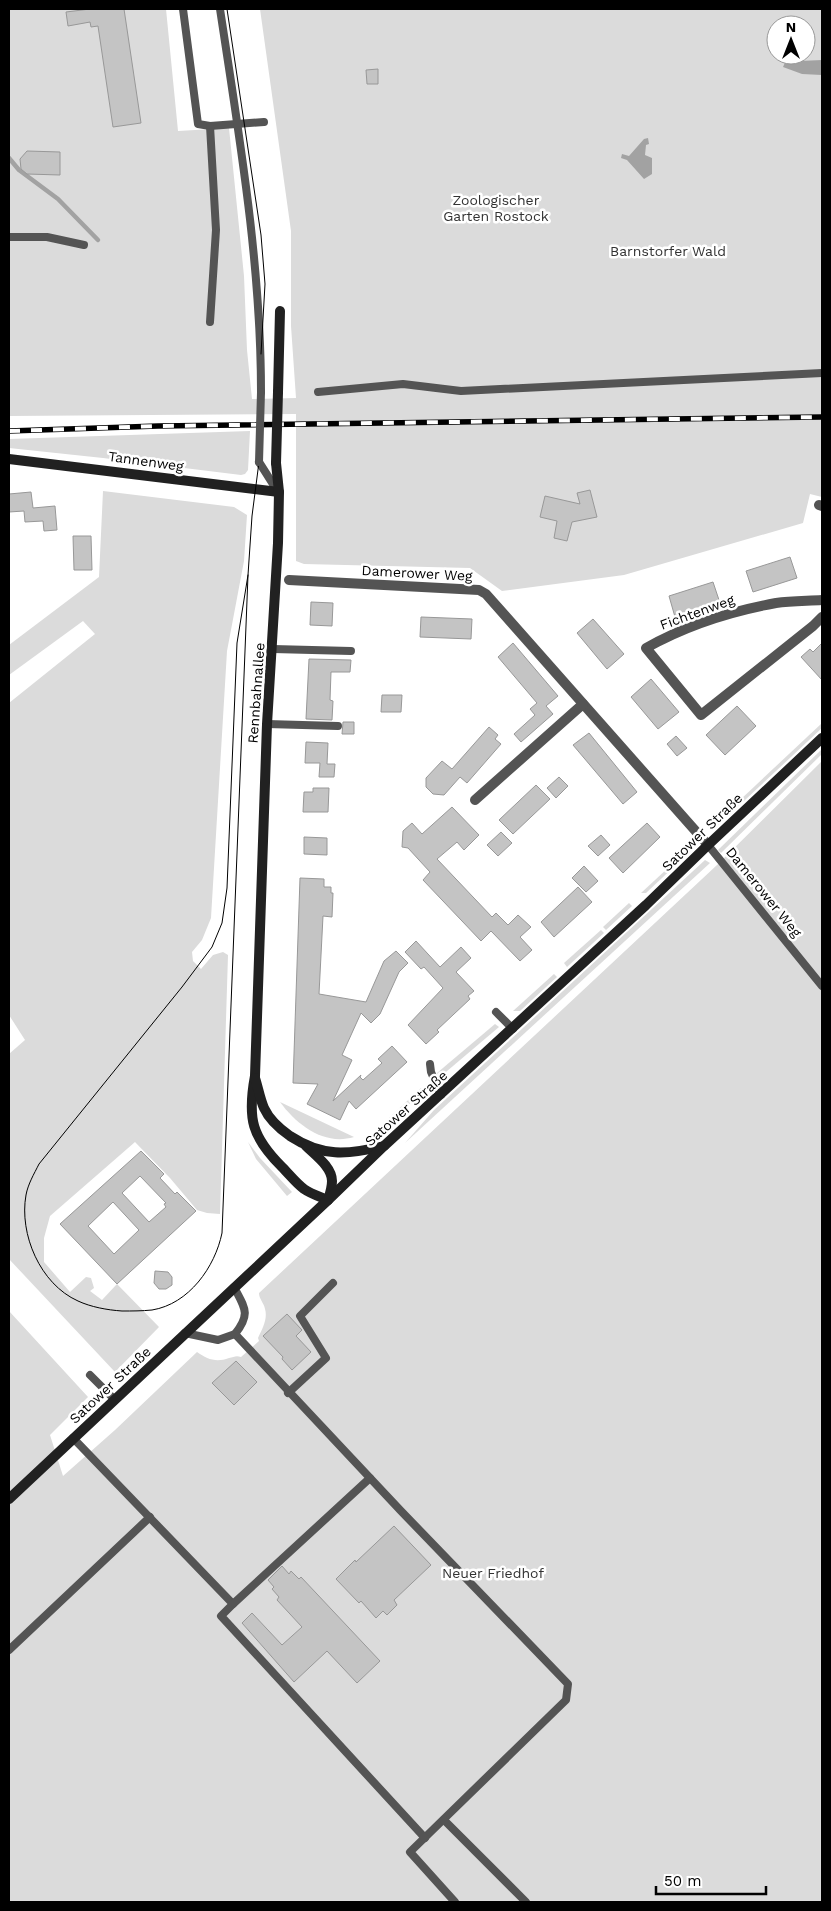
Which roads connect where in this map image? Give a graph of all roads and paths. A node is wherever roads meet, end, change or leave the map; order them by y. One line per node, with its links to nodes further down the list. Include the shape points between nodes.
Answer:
1 (182, 9): 5 (lane, via 198,124)
2 (220, 9): 4 (lane)
3 (264, 122): 4 (lane)
4 (238, 124): 5 (lane); 13 (lane, bridge, via 256,275 261,354 259,462)
5 (210, 126): 9 (lane, via 216,230)
6 (9, 237): 7 (lane, via 47,237)
7 (84, 245)
8 (280, 311): 13 (main road, Rennbahnallee, bridge)
9 (210, 322)
10 (822, 373): 11 (lane, via 462,390 403,384)
11 (318, 392)
12 (9, 458): 13 (main road, Tannenweg)
13 (278, 492): 17 (main road, Rennbahnallee)
14 (289, 580): 19 (street, Damerower Weg, via 479,590)
15 (822, 600): 16 (street, Fichtenweg, via 750,608 668,635 646,648 700,715)
16 (822, 617)
17 (273, 649): 18 (lane); 20 (main road, Rennbahnallee)
18 (351, 651)
19 (583, 704): 23 (street); 24 (street, Damerower Weg)
20 (267, 724): 21 (lane); 29 (main road, Rennbahnallee)
21 (338, 726)
22 (822, 738): 24 (main road, Satower Straße)
23 (475, 800)
24 (708, 845): 25 (lane, Damerower Weg); 27 (main road, Satower Straße)
25 (822, 986)
26 (496, 1012): 27 (lane)
27 (513, 1029): 30 (main road, Satower Straße)
28 (430, 1064): 30 (lane)
29 (254, 1076): 31 (main road, Rennbahnallee, via 271,1120); 33 (main road, Rennbahnallee, via 251,1111 257,1137 266,1151 304,1189)
30 (441, 1095): 32 (main road, Satower Straße)
31 (306, 1146): 32 (main road, Rennbahnallee, via 325,1152 344,1152); 33 (main road, Rennbahnallee, via 329,1170 332,1181)
32 (384, 1146): 33 (main road, Satower Straße)
33 (328, 1200): 35 (main road, Satower Straße)
34 (333, 1283): 39 (lane, via 300,1316 326,1358)
35 (234, 1287): 36 (main road, Satower Straße); 37 (lane, via 246,1317)
36 (185, 1333): 37 (lane, via 218,1340); 40 (main road, Satower Straße)
37 (235, 1334): 39 (lane)
38 (90, 1375): 40 (lane)
39 (288, 1393): 42 (lane)
40 (115, 1400): 41 (main road, Satower Straße)
41 (74, 1438): 43 (main road, Satower Straße); 44 (lane)
42 (370, 1478): 45 (lane); 47 (lane, via 568,1684 566,1700)
43 (9, 1499)
44 (150, 1517): 45 (lane); 46 (lane)
45 (233, 1604): 48 (lane, via 221,1616)
46 (9, 1650)
47 (444, 1820): 48 (lane); 50 (lane)
48 (425, 1838): 49 (lane, via 410,1852)
49 (455, 1902)
50 (526, 1902)

